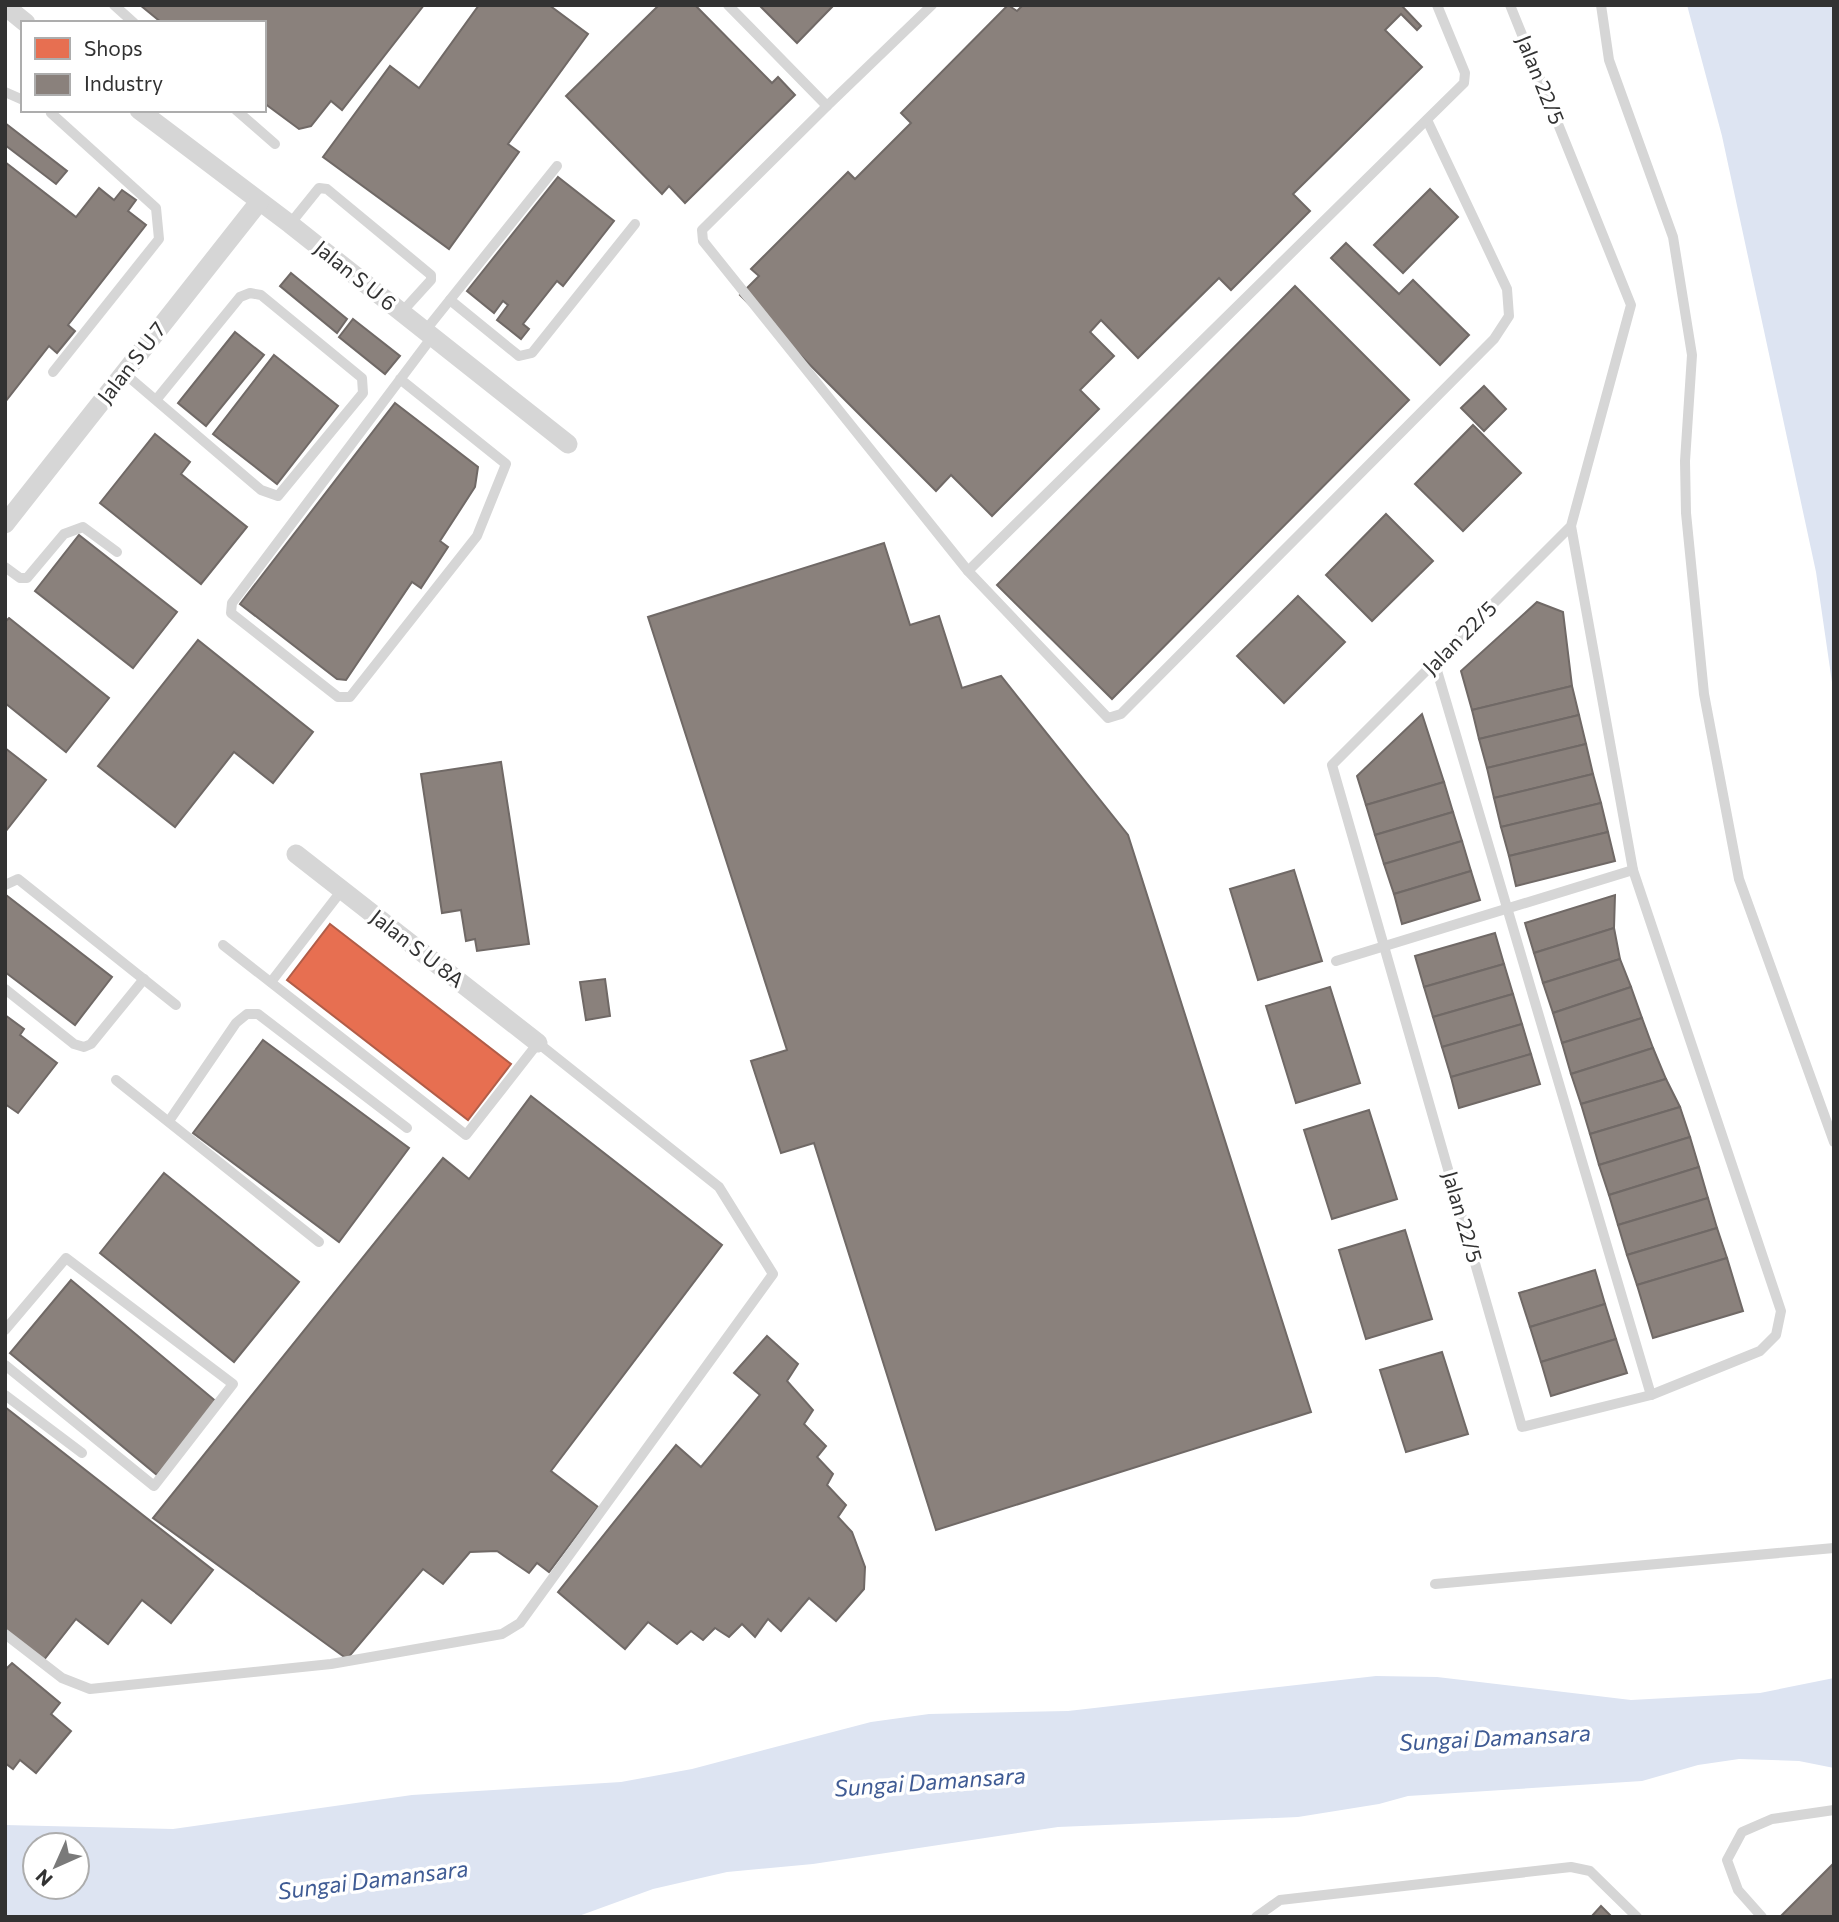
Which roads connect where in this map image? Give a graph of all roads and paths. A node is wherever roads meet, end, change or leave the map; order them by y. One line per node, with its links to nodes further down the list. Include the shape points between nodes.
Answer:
1 (114, 5): 9 (lane)
2 (727, 5): 12 (lane)
3 (932, 5): 12 (lane)
4 (1437, 5): 16 (lane, via 1465,74 1464,83)
5 (1510, 5): 31 (lane, Jalan 22/5, via 1632,305)
6 (1601, 5): 52 (lane, via 1609,60 1673,237 1692,355 1686,513 1704,694 1739,878)
7 (5, 6): 8 (street)
8 (24, 21)
9 (132, 21)
10 (5, 92): 11 (lane)
11 (21, 99)
12 (827, 106): 34 (lane, via 701,235)
13 (51, 112): 25 (lane, via 156,208 159,239)
14 (142, 112): 19 (street, Jalan S U 6)
15 (238, 112): 17 (lane)
16 (1427, 120): 34 (lane); 34 (lane, via 1507,289 1509,316 1494,339 1121,714 1108,718)
17 (275, 144)
18 (557, 166): 22 (lane)
19 (259, 202): 20 (street, Jalan S U 6); 26 (street, Jalan S U 7)
20 (290, 224): 23 (street, Jalan S U 6); 23 (lane, via 319,188 337,198 431,275)
21 (635, 224): 22 (lane, via 532,354 519,356)
22 (450, 300): 24 (lane)
23 (401, 313): 24 (street, Jalan S U 6)
24 (428, 334): 27 (lane); 29 (street, Jalan S U 6)
25 (53, 372)
26 (124, 373): 28 (lane); 30 (street, Jalan S U 7)
27 (400, 379): 27 (lane, via 232,603 231,613 338,697 350,697 477,536 506,464)
28 (156, 400): 28 (lane, via 240,297 250,293 261,295 362,378 363,393 278,496 261,491)
29 (568, 444)
30 (5, 524)
31 (1571, 526): 35 (lane, Jalan 22/5); 37 (lane)
32 (117, 552): 33 (lane, via 83,527 64,534 27,579)
33 (5, 567)
34 (968, 570)
35 (1435, 664): 40 (lane); 41 (lane, Jalan 22/5, via 1332,765)
36 (296, 854): 39 (street, Jalan S U 8A)
37 (1633, 870): 40 (lane); 57 (lane, via 1781,1311 1776,1335 1760,1351)
38 (5, 886): 44 (lane, via 18,879)
39 (342, 890): 45 (lane); 48 (street, Jalan S U 8A)
40 (1507, 907): 41 (lane); 57 (lane)
41 (1383, 944): 43 (lane); 57 (lane, Jalan 22/5, via 1522,1427)
42 (223, 945): 45 (lane)
43 (1336, 961)
44 (144, 979): 46 (lane, via 84,1047); 47 (lane)
45 (271, 982): 48 (lane, via 466,1135)
46 (5, 989)
47 (176, 1005)
48 (538, 1044): 61 (lane, via 719,1188 773,1274 520,1623 502,1634 331,1664 90,1689 62,1678)
49 (116, 1080): 50 (lane)
50 (169, 1121): 51 (lane, via 236,1023 247,1014 258,1014); 53 (lane)
51 (407, 1128)
52 (1834, 1142)
53 (319, 1242)
54 (5, 1330): 55 (lane, via 66,1258 233,1384 154,1486)
55 (5, 1366)
56 (5, 1395): 58 (lane)
57 (1651, 1395)
58 (82, 1453)
59 (1834, 1548): 60 (lane)
60 (1435, 1584)
61 (5, 1634)
62 (1834, 1810): 65 (lane, via 1772,1819 1742,1832 1727,1860 1738,1890)
63 (1256, 1917): 64 (lane, via 1280,1900 1570,1867 1590,1871)
64 (1637, 1917)
65 (1762, 1917)

